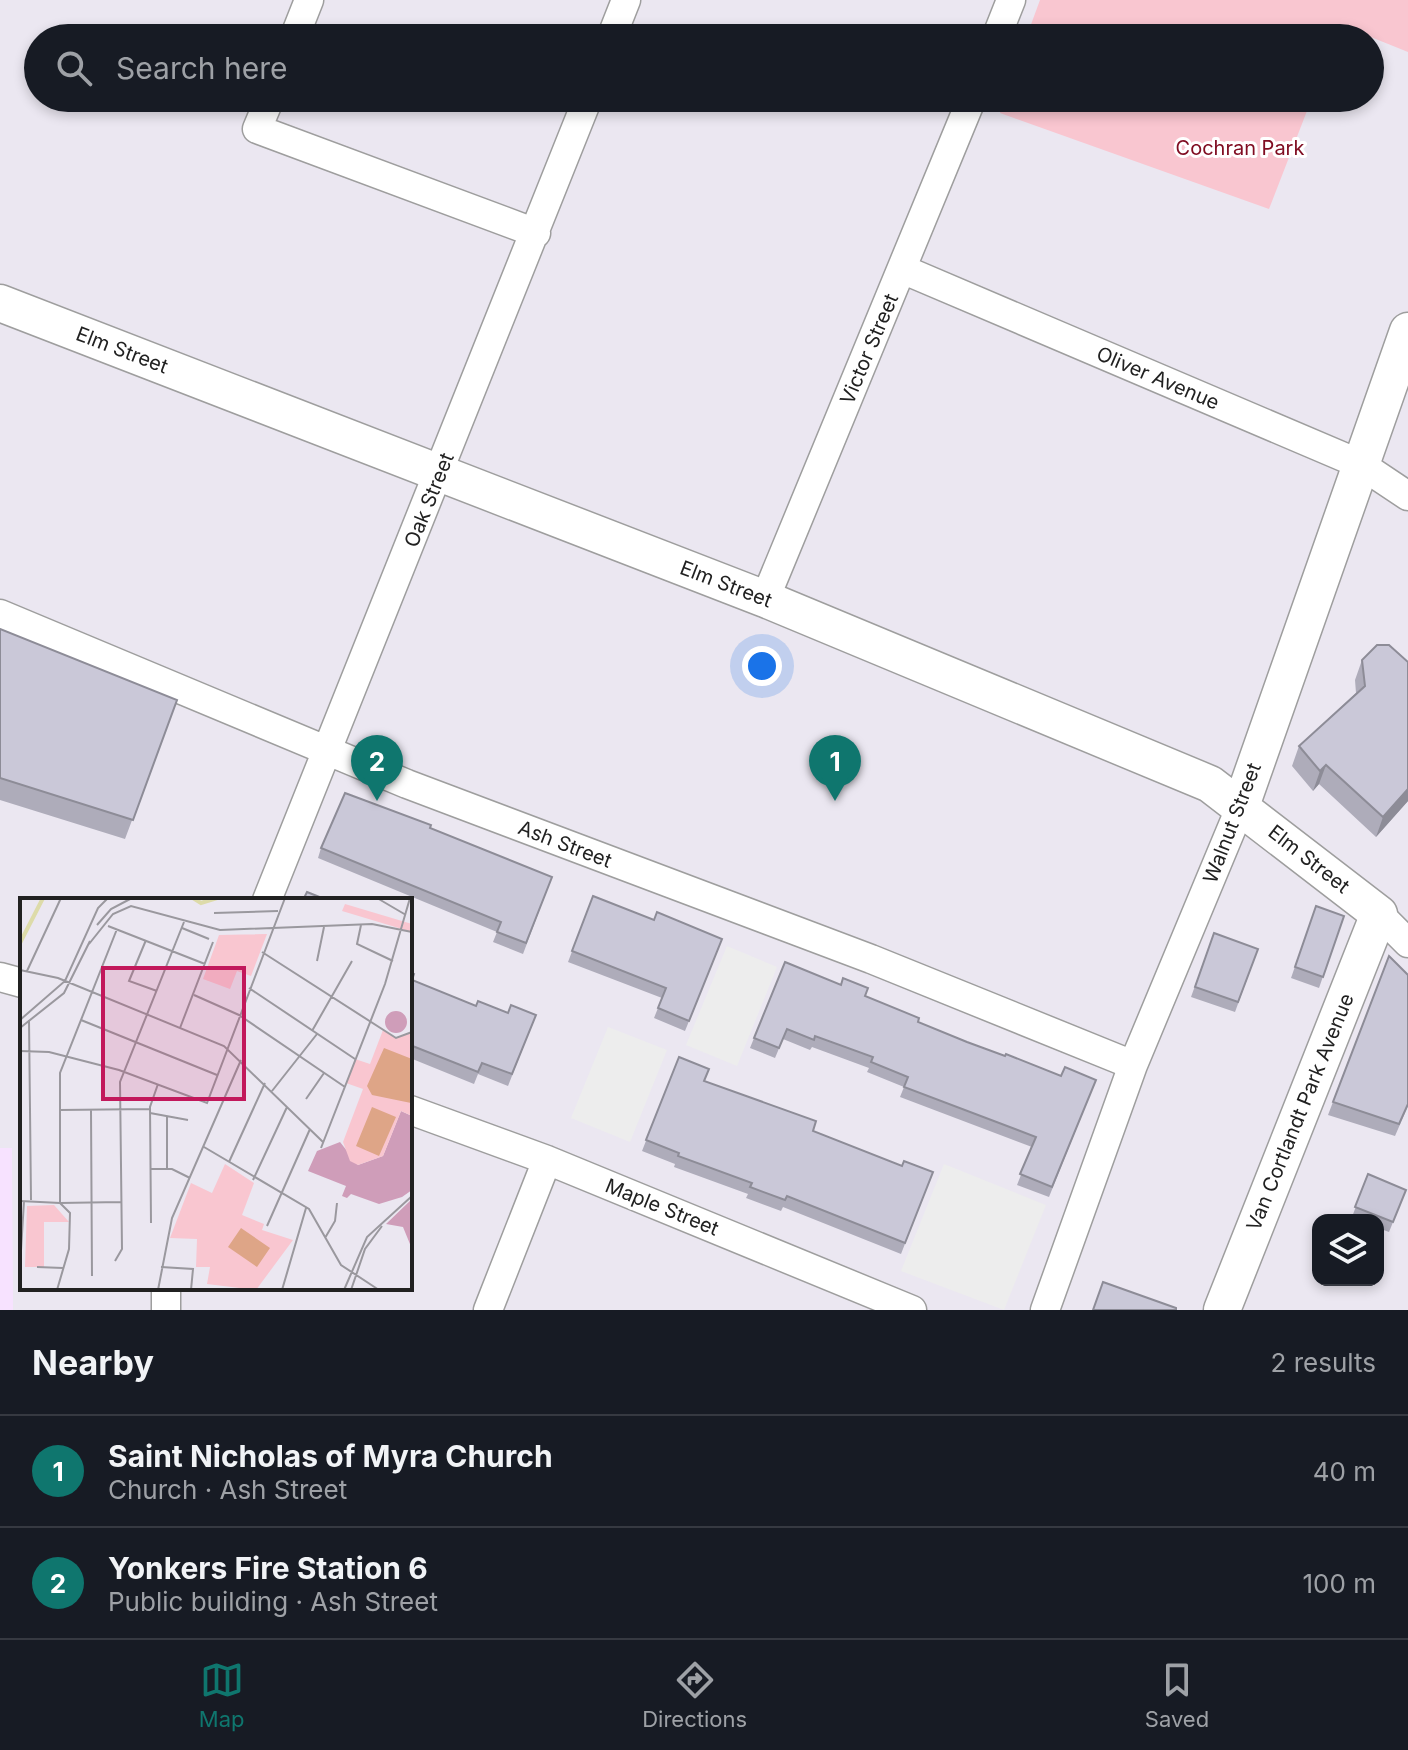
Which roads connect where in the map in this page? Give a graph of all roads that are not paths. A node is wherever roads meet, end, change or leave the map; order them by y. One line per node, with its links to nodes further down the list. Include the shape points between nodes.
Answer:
1 (309, 0): 4 (street)
2 (626, 0): 5 (street)
3 (1011, 0): 6 (street)
4 (300, 24)
5 (617, 24)
6 (1002, 24)
7 (264, 112): 10 (street, via 257,129)
8 (583, 112): 10 (street, Oak Street)
9 (966, 112): 11 (street, Victor Street)
10 (536, 233): 15 (street, Oak Street)
11 (902, 269): 14 (street, Oliver Avenue); 17 (street, Victor Street)
12 (0, 303): 15 (street, Elm Street)
13 (1408, 331): 14 (street, Walnut Street)
14 (1360, 464): 16 (street, Oliver Avenue); 20 (street, Walnut Street)
15 (440, 472): 17 (street, Elm Street); 19 (street, Oak Street)
16 (1408, 496)
17 (765, 599): 20 (street, Elm Street, via 1210,784)
18 (0, 614): 19 (street, Ash Street)
19 (328, 751): 21 (street, Oak Street); 26 (street, Ash Street)
20 (1241, 806): 22 (street, Elm Street); 26 (street, Walnut Street)
21 (268, 898)
22 (1379, 914): 23 (street, Elm Street); 32 (street, Van Cortlandt Park Avenue)
23 (1408, 943)
24 (0, 977): 25 (street)
25 (20, 982)
26 (1133, 1065): 31 (street, Walnut Street)
27 (412, 1111): 28 (street, Maple Street)
28 (547, 1160): 29 (street); 30 (street, Maple Street)
29 (488, 1310)
30 (912, 1310)
31 (1045, 1310)
32 (1222, 1310)

